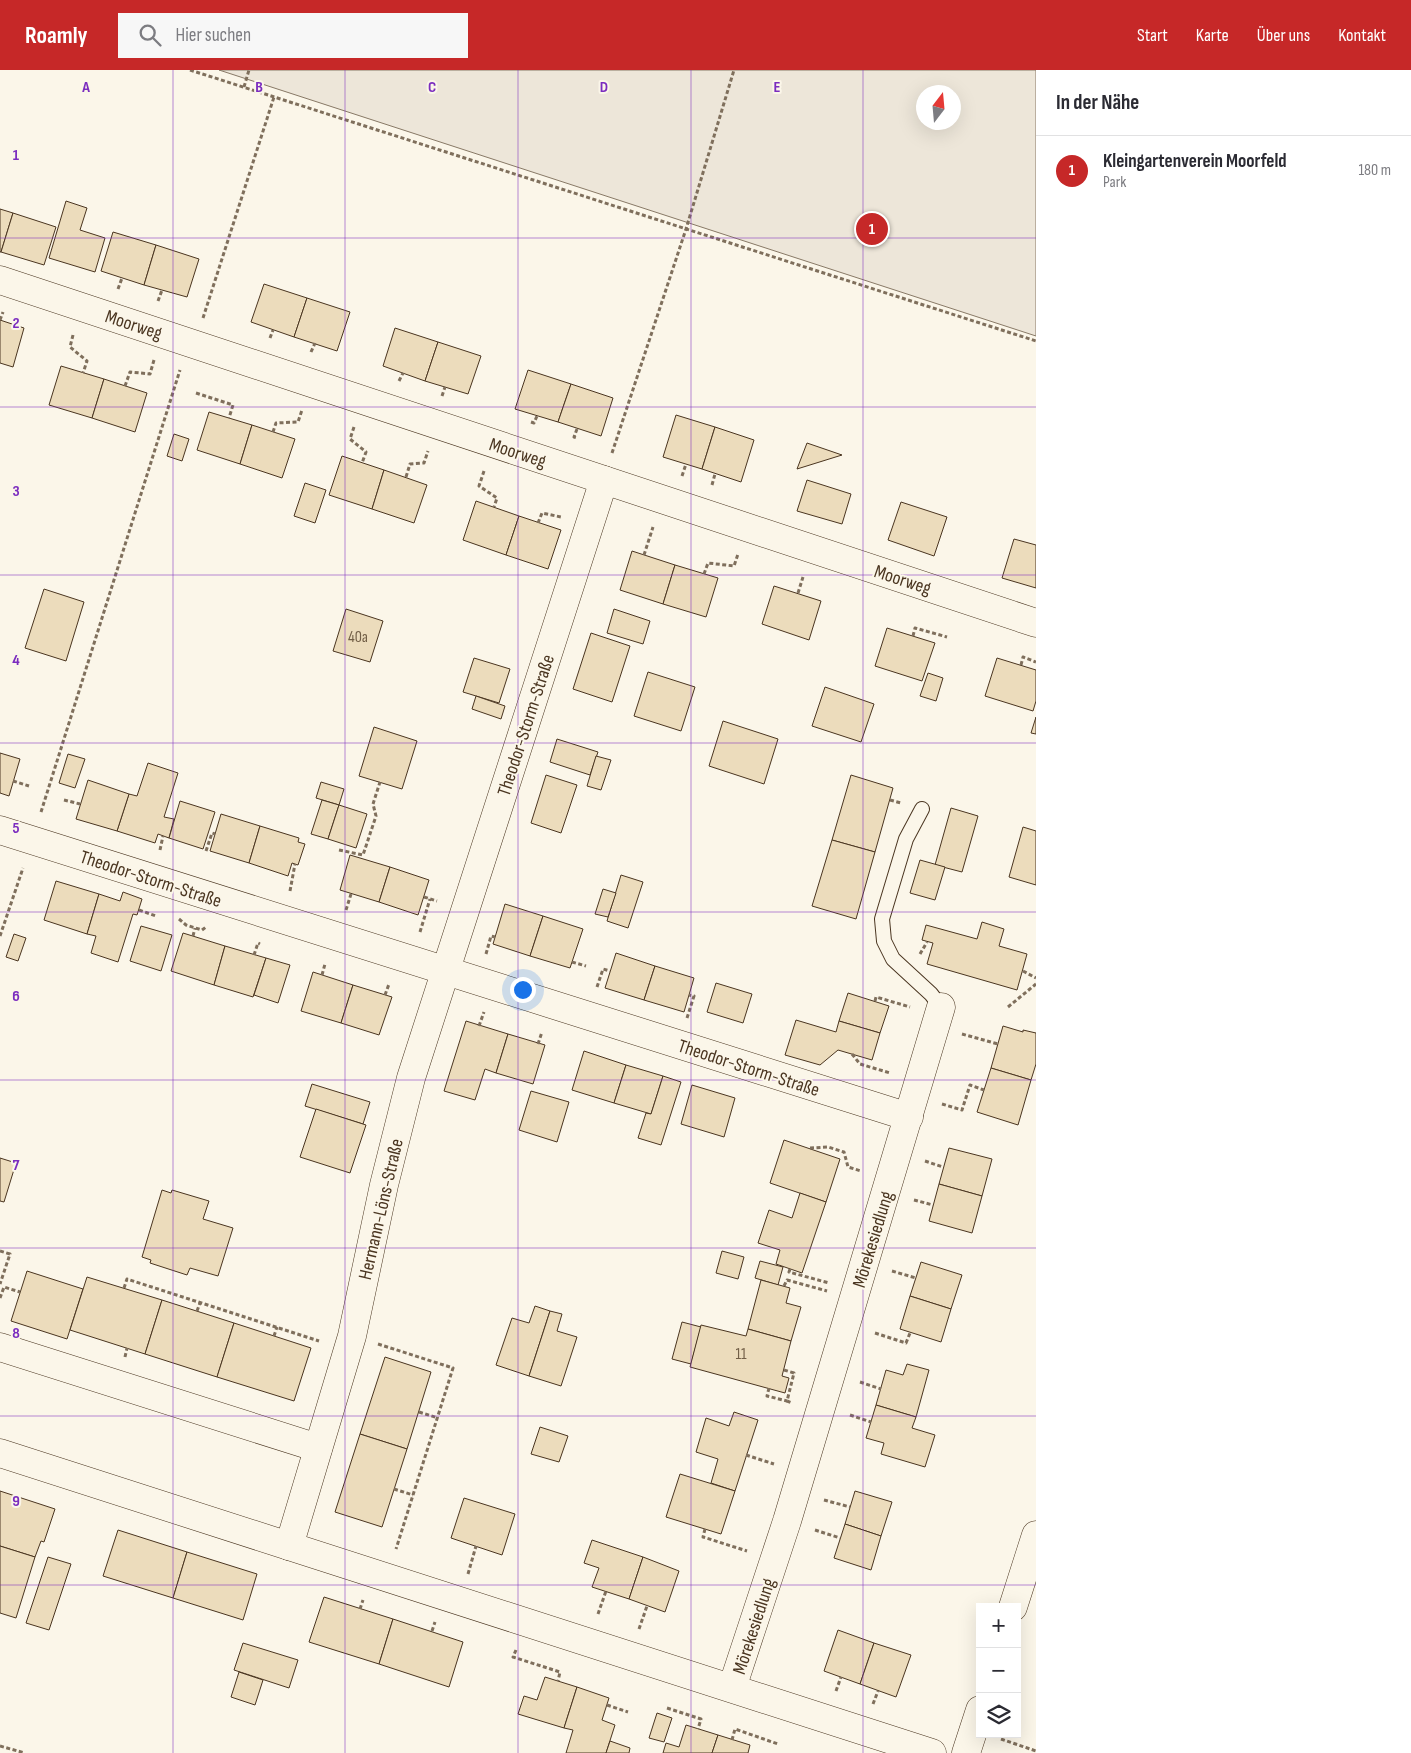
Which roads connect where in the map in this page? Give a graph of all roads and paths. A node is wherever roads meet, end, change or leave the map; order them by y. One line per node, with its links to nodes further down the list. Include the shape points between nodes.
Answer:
1 (190, 70): 4 (path)
2 (249, 70): 4 (path)
3 (734, 70): 6 (path)
4 (244, 87): 5 (path)
5 (274, 97): 6 (path); 11 (path)
6 (686, 229): 10 (path); 21 (path)
7 (0, 280): 8 (street, Moorweg)
8 (82, 307): 9 (street, Moorweg); 12 (path, via 70,347 87,361)
9 (163, 334): 11 (street, Moorweg); 14 (path, via 150,374 130,372)
10 (1036, 341)
11 (192, 344): 13 (street, Moorweg); 40 (path)
12 (83, 373)
13 (310, 383): 16 (street, Moorweg); 18 (path, via 298,422 276,423)
14 (125, 386)
15 (196, 393): 17 (path, via 233,405)
16 (362, 400): 19 (street, Moorweg); 20 (path, via 350,439 366,452)
17 (229, 418)
18 (273, 432)
19 (493, 443): 21 (street, Moorweg); 22 (path, via 479,486 497,498)
20 (362, 463)
21 (604, 480): 25 (street, Moorweg); 52 (street, Theodor-Storm-Straße)
22 (494, 508)
23 (563, 517): 24 (path, via 542,513)
24 (538, 523)
25 (746, 527): 26 (path, via 734,566 708,563); 27 (street, Moorweg)
26 (704, 574)
27 (1036, 623)
28 (913, 636): 29 (path, via 915,628)
29 (947, 637)
30 (1036, 662): 31 (path, via 1023,658)
31 (1021, 665)
32 (13, 781): 34 (path)
33 (380, 782): 41 (path, via 373,804 376,816 363,855)
34 (29, 786)
35 (64, 800): 36 (path)
36 (80, 804)
37 (922, 809): 58 (lane, via 906,839 882,919 884,940 893,959 931,994)
38 (0, 830): 40 (street, Theodor-Storm-Straße)
39 (215, 834): 42 (path, via 212,834)
40 (33, 840): 46 (path); 52 (street, Theodor-Storm-Straße)
41 (338, 850)
42 (206, 851)
43 (138, 910): 44 (path)
44 (156, 916)
45 (195, 928): 47 (path)
46 (0, 936)
47 (193, 936)
48 (265, 945): 49 (path, via 258,943)
49 (254, 955)
50 (572, 962): 51 (path)
51 (586, 966)
52 (446, 971): 62 (street, Theodor-Storm-Straße); 78 (street, Hermann-Löns-Straße, via 411,1078 384,1184)
53 (1022, 971): 54 (path)
54 (1036, 978)
55 (1036, 984): 57 (path)
56 (875, 1001): 58 (path, via 876,997)
57 (1008, 1007)
58 (939, 1016): 59 (path); 62 (street, Mörekesiedlung)
59 (998, 1044)
60 (852, 1054): 62 (path, via 860,1064)
61 (984, 1090): 62 (path, via 970,1086 962,1110)
62 (914, 1099): 64 (street, Mörekesiedlung)
63 (810, 1148): 64 (path, via 828,1147 844,1152 848,1167)
64 (890, 1179): 73 (street, Mörekesiedlung)
65 (0, 1251): 67 (path, via 10,1254)
66 (790, 1269): 73 (path, via 789,1272)
67 (0, 1284)
68 (784, 1286): 73 (path, via 786,1280)
69 (124, 1288): 72 (path, via 127,1279)
70 (20, 1292): 71 (path, via 4,1287)
71 (0, 1298)
72 (200, 1303): 74 (path); 75 (path)
73 (852, 1305): 76 (path, via 906,1343); 91 (street, Mörekesiedlung)
74 (197, 1311)
75 (277, 1327): 77 (path); 78 (path)
76 (910, 1333)
77 (274, 1336)
78 (350, 1343): 83 (path, via 453,1368); 84 (street, Hermann-Löns-Straße)
79 (0, 1347): 84 (street)
80 (769, 1388): 81 (path, via 767,1396)
81 (786, 1401)
82 (419, 1412): 83 (path)
83 (438, 1418): 87 (path)
84 (318, 1448): 90 (street, Hermann-Löns-Straße)
85 (0, 1453): 90 (street)
86 (394, 1489): 87 (path)
87 (413, 1495): 92 (path)
88 (705, 1529): 91 (path, via 703,1537)
89 (1036, 1535): 93 (street)
90 (290, 1546): 92 (street)
91 (775, 1559): 94 (street, Mörekesiedlung)
92 (387, 1577): 94 (street, Mörekesiedlung)
93 (1014, 1603)
94 (732, 1688): 106 (street, Mörekesiedlung)
95 (607, 1705): 97 (path)
96 (667, 1708): 99 (path, via 701,1719)
97 (628, 1712)
98 (976, 1722): 107 (street)
99 (698, 1729)
100 (999, 1738): 104 (path)
101 (732, 1740): 102 (path, via 734,1729)
102 (778, 1744)
103 (0, 1746): 105 (path)
104 (1036, 1751)
105 (26, 1753)
106 (932, 1753)
107 (966, 1753)

